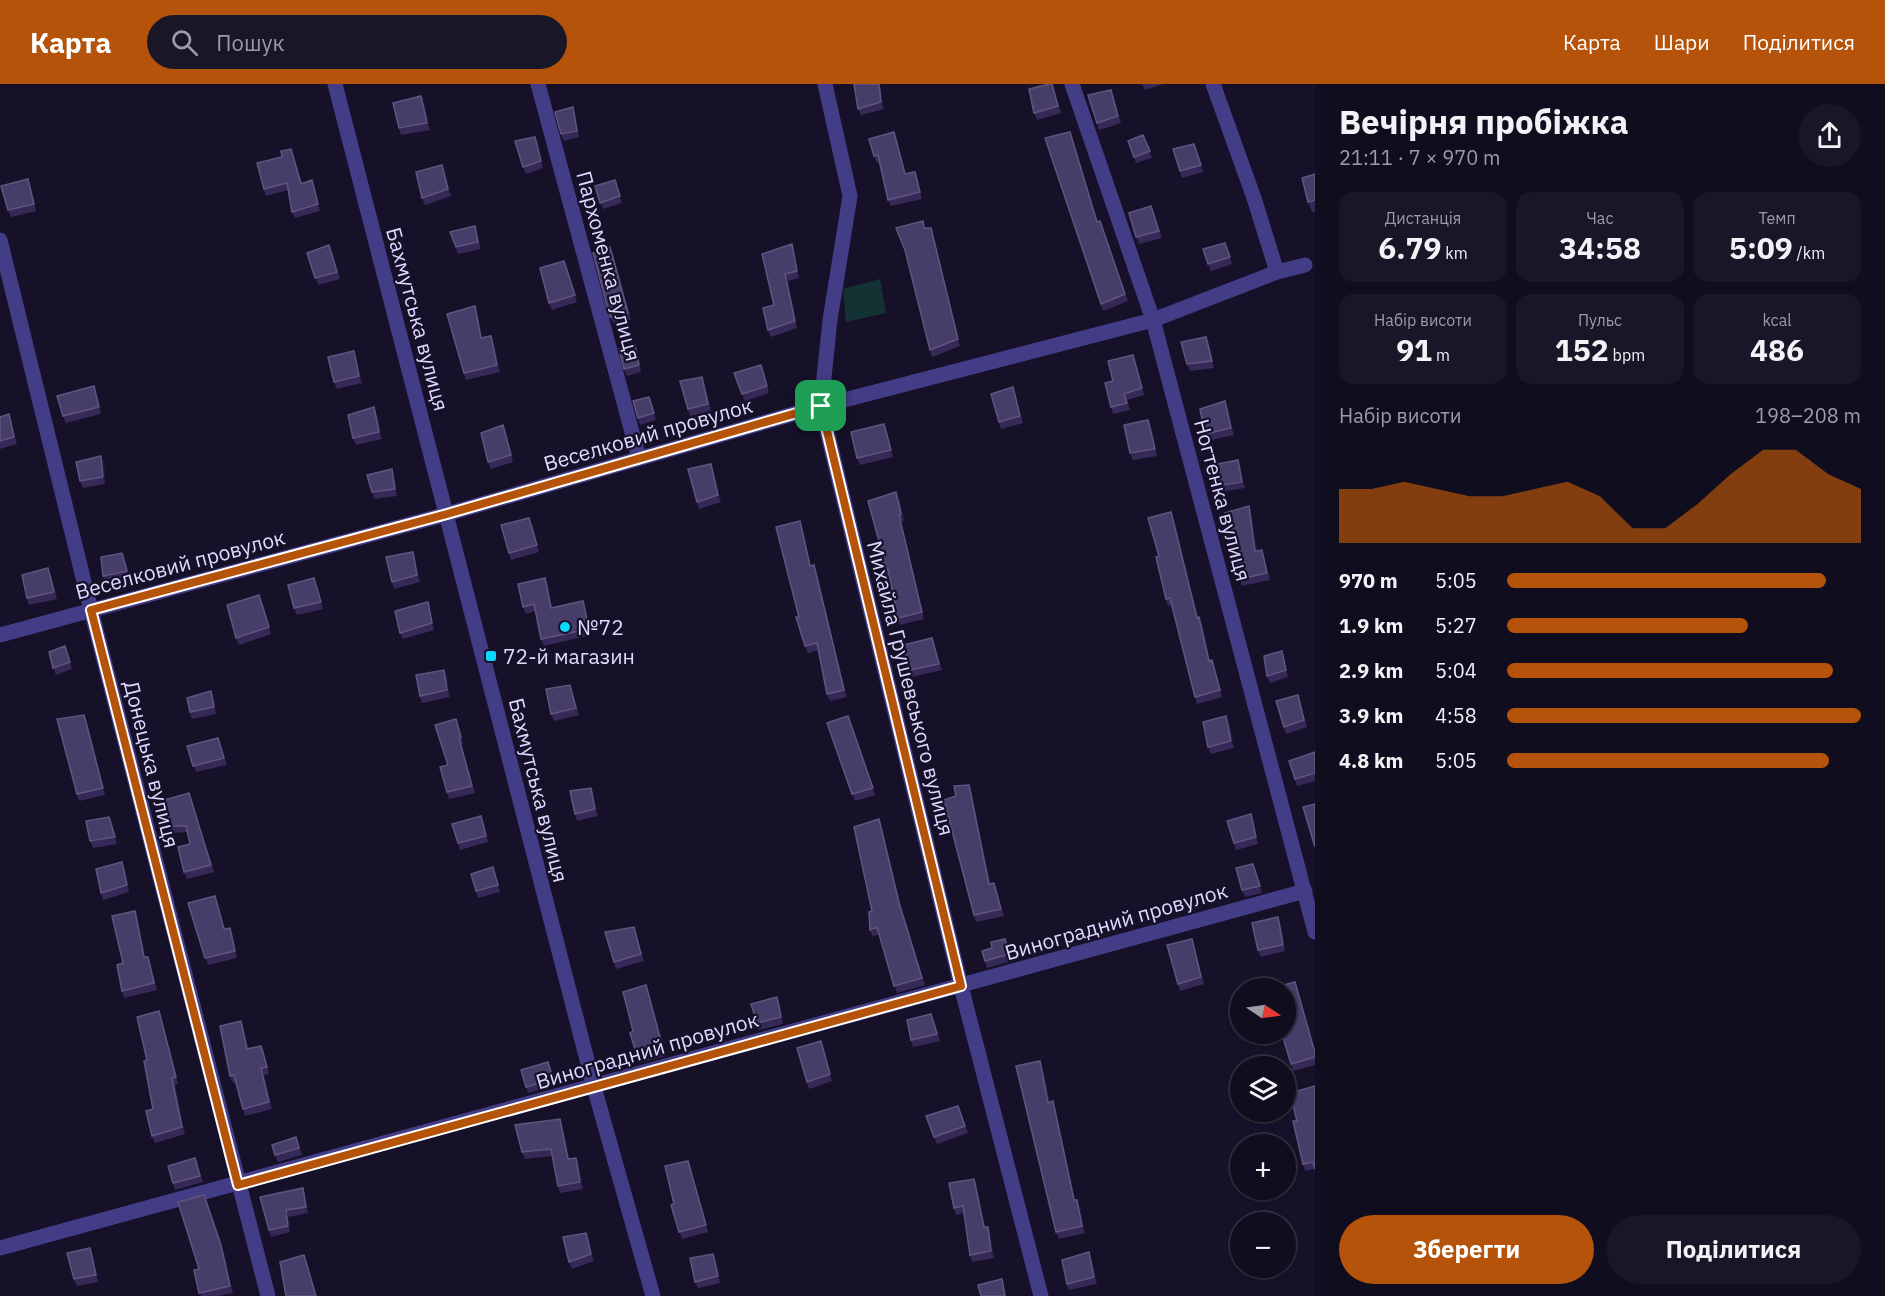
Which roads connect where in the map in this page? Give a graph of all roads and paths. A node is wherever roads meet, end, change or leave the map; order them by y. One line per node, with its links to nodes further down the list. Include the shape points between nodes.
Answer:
1 (335, 84): 12 (street, Бахмутська вулиця)
2 (538, 84): 11 (street, Пархоменка вулиця)
3 (825, 84): 10 (street, Михайла Грушевського вулиця, via 850,196)
4 (1072, 84): 9 (street, Ногтенка вулиця)
5 (1213, 84): 8 (street)
6 (0, 240): 13 (street, Донецька вулиця)
7 (1305, 265): 8 (street, Веселковий провулок)
8 (1277, 272): 9 (street, Веселковий провулок)
9 (1152, 320): 10 (street, Веселковий провулок); 15 (street, Ногтенка вулиця)
10 (821, 406): 11 (street, Веселковий провулок); 17 (street, Михайла Грушевського вулиця)
11 (639, 458): 12 (street, Веселковий провулок)
12 (447, 514): 13 (street, Веселковий провулок); 18 (street, Бахмутська вулиця)
13 (91, 610): 14 (street, Веселковий провулок); 19 (street, Донецька вулиця)
14 (0, 634)
15 (1305, 891): 16 (street, Ногтенка вулиця); 17 (street, Виноградний провулок)
16 (1315, 932)
17 (961, 986): 18 (street, Виноградний провулок); 23 (street, Михайла Грушевського вулиця)
18 (594, 1087): 19 (street, Виноградний провулок); 22 (street, Бахмутська вулиця)
19 (238, 1185): 20 (street, Виноградний провулок); 21 (street, Донецька вулиця)
20 (0, 1248)
21 (268, 1296)
22 (653, 1296)
23 (1041, 1296)

